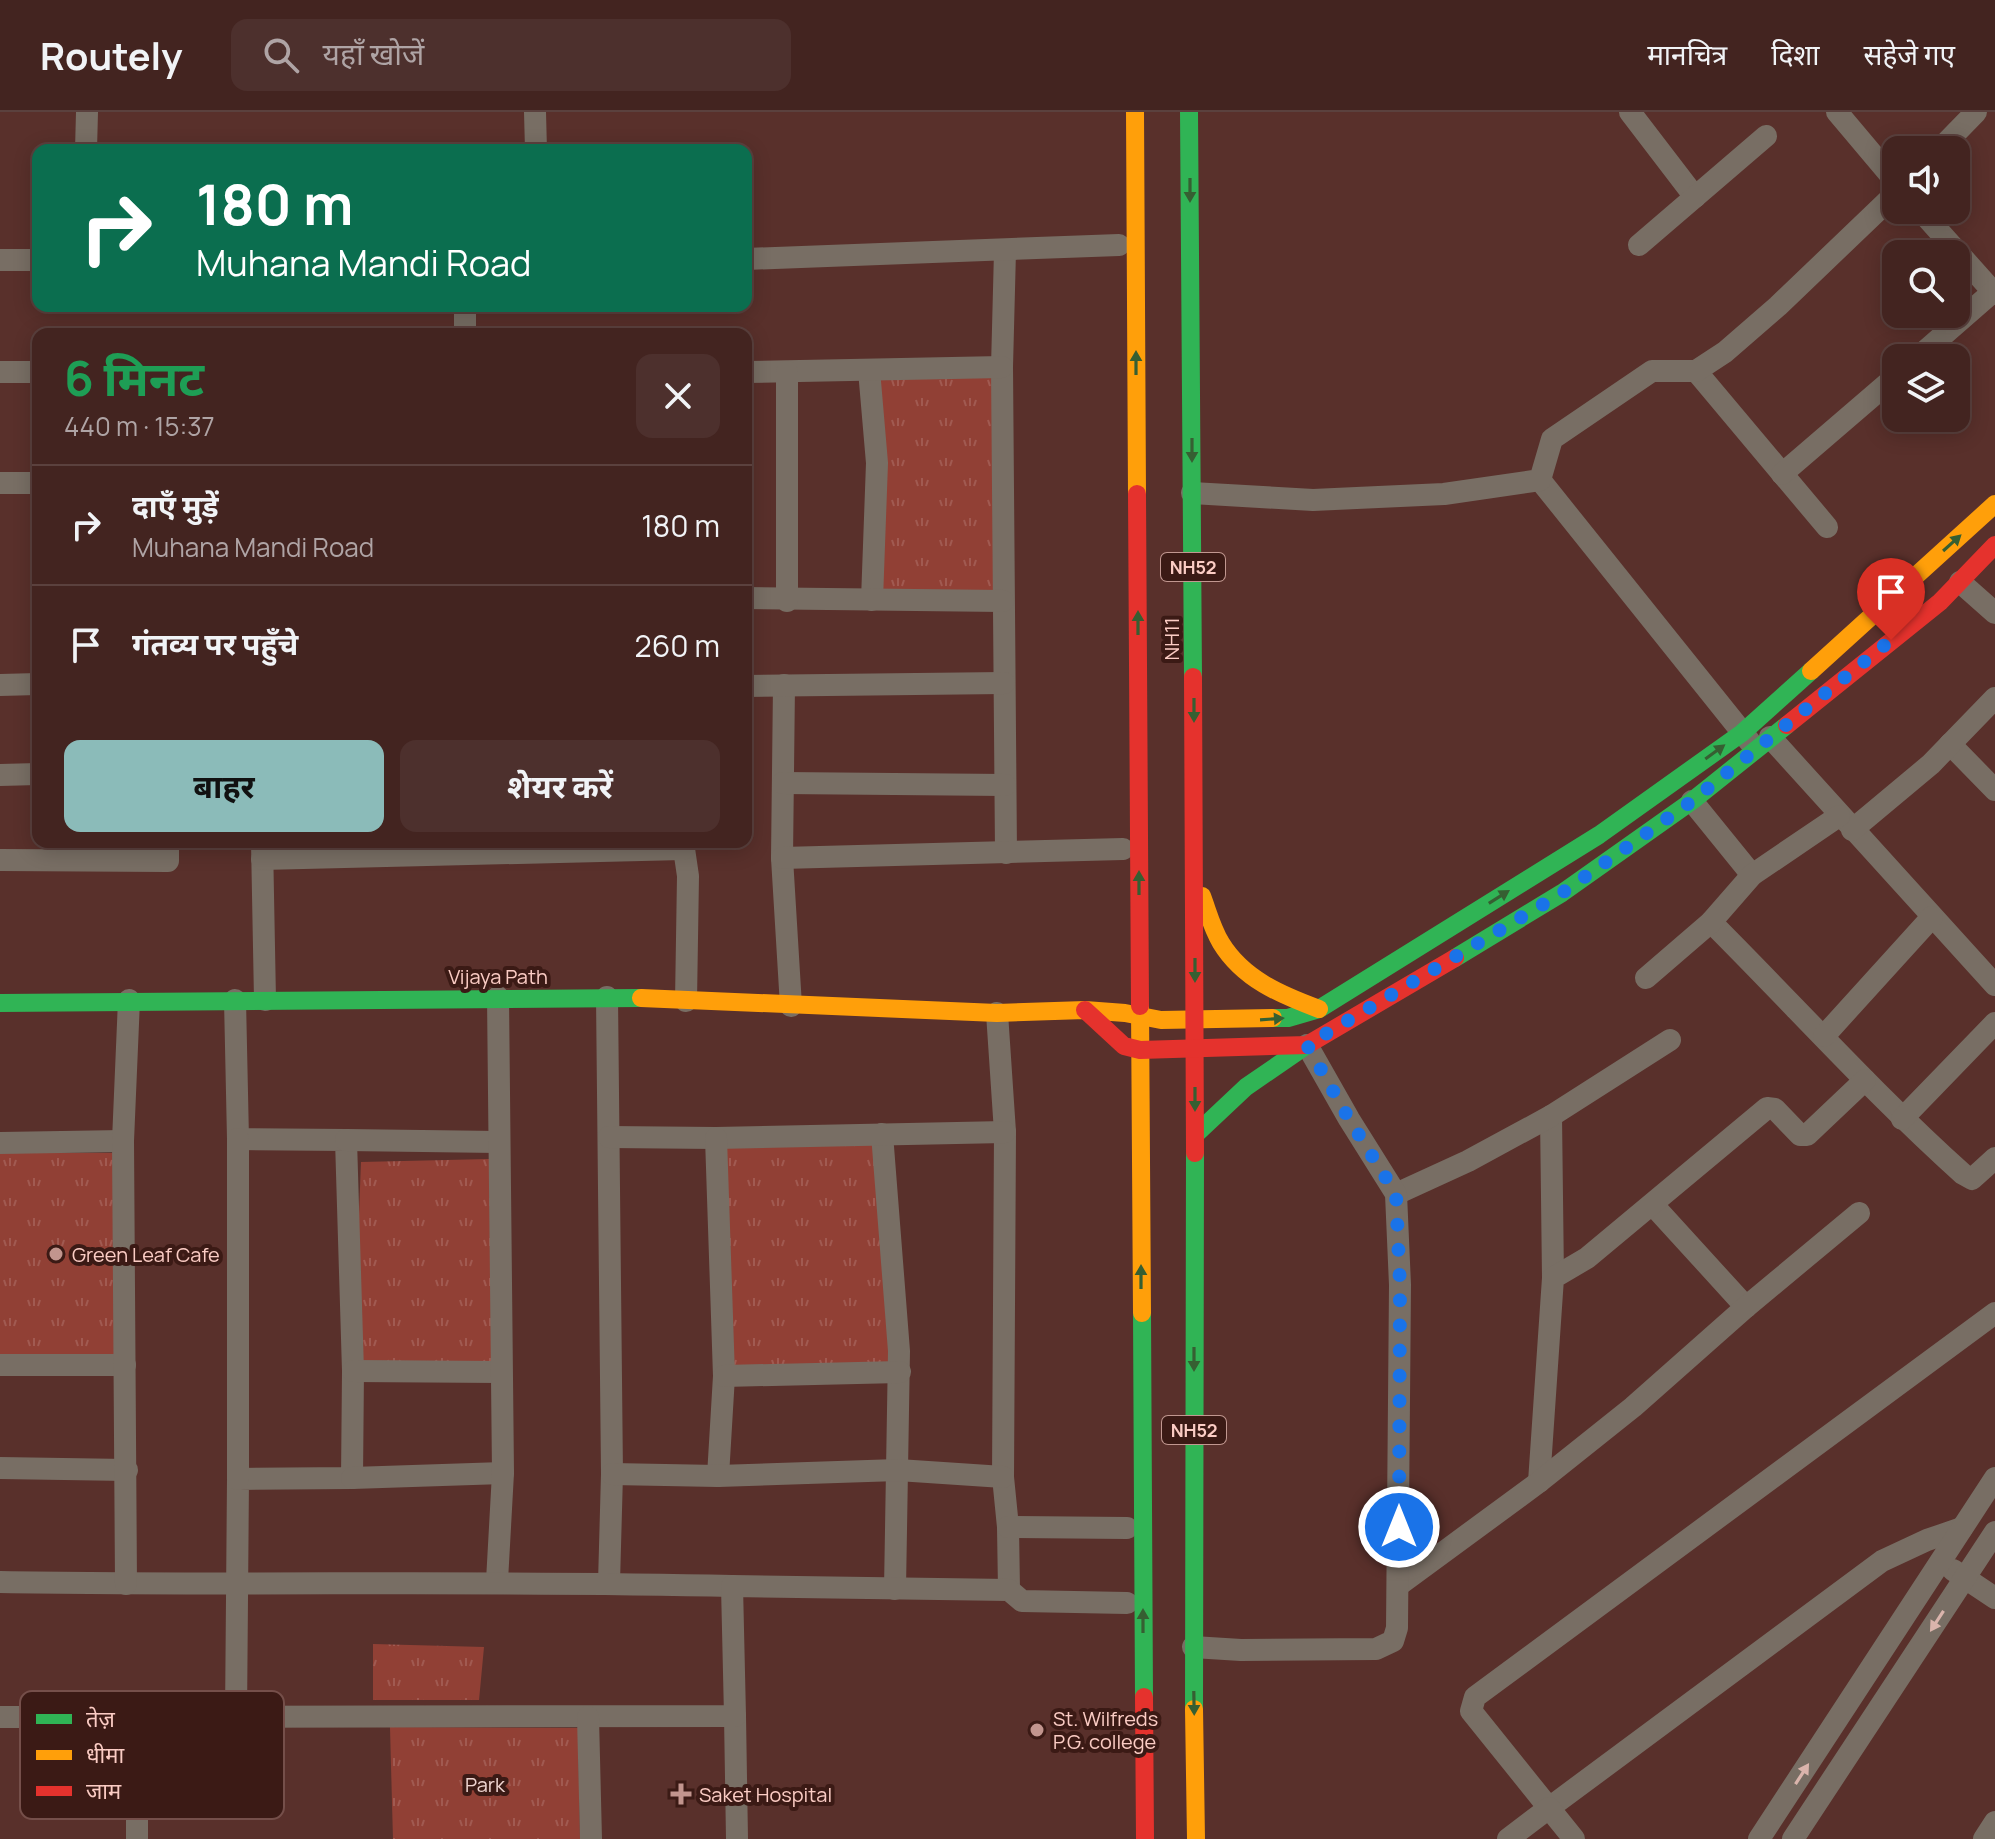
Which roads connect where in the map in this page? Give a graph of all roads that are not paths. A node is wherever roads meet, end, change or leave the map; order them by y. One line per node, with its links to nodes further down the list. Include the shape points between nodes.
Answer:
1 (87, 112): 11 (street)
2 (535, 112): 12 (street)
3 (1120, 112): 17 (main road)
4 (1135, 112): 90 (main road, NH52, one-way to 4)
5 (1189, 112): 37 (main road, NH11 / NH52, one-way to 37)
6 (1630, 112): 14 (street)
7 (1837, 112): 13 (street)
8 (1976, 112): 10 (street)
9 (1766, 136): 14 (street)
10 (1953, 136)
11 (86, 144)
12 (536, 144)
13 (1882, 165)
14 (1695, 197): 18 (street)
15 (1882, 206): 27 (street, via 1778,306)
16 (1933, 224): 23 (street)
17 (1119, 245): 19 (street); 68 (main road)
18 (1639, 245)
19 (1005, 251): 20 (street); 25 (street)
20 (752, 259)
21 (0, 260): 22 (street)
22 (32, 260)
23 (1994, 292): 24 (street)
24 (1933, 344)
25 (1002, 367): 26 (street); 46 (street)
26 (869, 370): 31 (street); 44 (street, via 877,463)
27 (1696, 371): 33 (street); 34 (street, via 1652,371 1552,439)
28 (0, 372): 29 (street)
29 (32, 372)
30 (752, 372): 31 (street)
31 (787, 372): 45 (street)
32 (1882, 388): 33 (street)
33 (1782, 474): 39 (street)
34 (1540, 480): 37 (street, via 1444,494 1313,500); 55 (street)
35 (0, 483): 36 (street)
36 (32, 483)
37 (1192, 493): 74 (main road, NH11 / NH52, one-way to 74)
38 (1995, 504): 41 (main road, one-way to 38)
39 (1827, 527)
40 (1995, 545): 42 (main road)
41 (1916, 577): 47 (main road); 55 (main road)
42 (1960, 582): 47 (main road); 48 (street)
43 (752, 598): 45 (street)
44 (872, 600): 45 (street); 46 (street)
45 (787, 601)
46 (1003, 601): 49 (street)
47 (1940, 602): 55 (main road)
48 (1995, 613)
49 (1004, 683): 52 (street); 60 (street)
50 (32, 684): 51 (street)
51 (0, 685)
52 (784, 685): 53 (street); 59 (street)
53 (752, 686)
54 (1995, 698): 56 (street)
55 (1756, 740): 62 (main road); 63 (street); 87 (main road, Vijaya Path, one-way to 55)
56 (1950, 744): 61 (street); 63 (street, via 1931,764)
57 (32, 774): 58 (street)
58 (0, 775)
59 (783, 783): 60 (street); 71 (street)
60 (1005, 785): 70 (street)
61 (1995, 790)
62 (1692, 801): 73 (street); 95 (main road, via 1562,893)
63 (1845, 823): 73 (street); 75 (street)
64 (168, 848): 72 (street, via 168,861)
65 (366, 848): 66 (street); 69 (street)
66 (519, 848)
67 (683, 848): 84 (street, via 688,876)
68 (1123, 849): 70 (street); 90 (main road)
69 (262, 850): 83 (street)
70 (1006, 853): 71 (street)
71 (782, 858): 86 (street)
72 (0, 860)
73 (1752, 875): 76 (street)
74 (1195, 878): 87 (main road, via 1223,947 1243,971 1274,992); 91 (main road, NH11 / NH52, one-way to 91)
75 (1932, 917): 78 (street); 93 (street)
76 (1711, 922): 77 (street); 93 (street)
77 (1646, 978)
78 (1995, 985)
79 (498, 997): 80 (main road, Vijaya Path); 83 (main road, Vijaya Path); 109 (street)
80 (607, 997): 84 (main road, Vijaya Path); 104 (street)
81 (129, 1000): 82 (main road, Vijaya Path); 85 (main road, Vijaya Path); 108 (street)
82 (235, 1000): 83 (main road, Vijaya Path); 106 (street)
83 (265, 1000)
84 (686, 1001): 86 (main road, Vijaya Path)
85 (0, 1003)
86 (791, 1006): 89 (main road, Vijaya Path)
87 (1319, 1009): 91 (main road, Vijaya Path, one-way to 87, via 1288,1018)
88 (1085, 1010): 89 (main road, Vijaya Path); 90 (main road, Vijaya Path); 96 (main road)
89 (997, 1013): 101 (street)
90 (1132, 1015): 91 (main road, Vijaya Path); 96 (main road, NH52)
91 (1195, 1021): 97 (main road, NH52)
92 (1995, 1023): 100 (street)
93 (1824, 1036): 98 (street)
94 (1670, 1040): 99 (street)
95 (1307, 1045): 97 (main road); 103 (main road, via 1246,1087); 112 (street)
96 (1132, 1048): 97 (main road); 136 (main road); 162 (main road, NH52, one-way to 96)
97 (1195, 1048): 103 (main road, NH52, one-way to 103)
98 (1865, 1080): 100 (street); 113 (street, via 1807,1135 1767,1108)
99 (1551, 1116): 112 (street); 115 (street)
100 (1902, 1119): 111 (street, via 1972,1179)
101 (1005, 1132): 102 (street); 130 (street)
102 (882, 1134): 105 (street); 122 (street)
103 (1195, 1135): 152 (main road, NH52, one-way to 152)
104 (609, 1137): 105 (street); 128 (street)
105 (716, 1138): 123 (street)
106 (238, 1139): 107 (street); 133 (street)
107 (346, 1140): 109 (street); 120 (street)
108 (123, 1141): 110 (street); 119 (street)
109 (498, 1142): 121 (street)
110 (0, 1143)
111 (1995, 1158)
112 (1396, 1194): 146 (street)
113 (1653, 1205): 115 (street); 116 (street)
114 (1859, 1213): 116 (street)
115 (1553, 1278): 134 (street)
116 (1746, 1307): 134 (street)
117 (1995, 1313): 157 (street, via 1475,1697 1471,1711)
118 (0, 1365): 119 (street)
119 (125, 1365): 125 (street)
120 (353, 1371): 121 (street); 131 (street)
121 (500, 1372): 127 (street)
122 (900, 1372): 123 (street); 126 (street)
123 (724, 1376): 129 (street)
124 (0, 1468): 125 (street)
125 (127, 1470): 144 (street)
126 (898, 1470): 129 (street); 130 (street); 148 (street)
127 (503, 1473): 131 (street); 141 (street)
128 (612, 1474): 129 (street); 143 (street)
129 (718, 1476)
130 (1003, 1477): 135 (street)
131 (352, 1478): 133 (street)
132 (1995, 1478): 137 (street)
133 (238, 1479): 145 (street)
134 (1539, 1482): 146 (street)
135 (1008, 1527): 136 (street); 149 (street)
136 (1127, 1528): 151 (main road)
137 (1962, 1528): 139 (street); 157 (street, via 1882,1561)
138 (1995, 1532): 140 (street)
139 (1940, 1562): 140 (street); 166 (street, one-way to 139)
140 (1966, 1578): 150 (street); 167 (street, one-way to 167)
141 (497, 1581): 143 (street); 145 (street)
142 (0, 1582): 144 (street)
143 (609, 1583): 147 (street)
144 (126, 1584): 145 (street)
145 (235, 1585): 153 (street)
146 (1399, 1585): 152 (street, via 1393,1641 1376,1649)
147 (732, 1586): 148 (street); 154 (street)
148 (895, 1589): 149 (street)
149 (1009, 1590): 151 (street, via 1022,1601)
150 (1995, 1598)
151 (1127, 1603): 161 (main road)
152 (1193, 1647): 163 (main road, NH52, one-way to 163)
153 (236, 1691)
154 (735, 1716): 156 (street); 160 (street)
155 (284, 1717): 156 (street)
156 (588, 1717): 159 (street)
157 (1549, 1808): 164 (street); 165 (street)
158 (1995, 1822): 168 (street)
159 (591, 1839)
160 (737, 1839)
161 (1129, 1839)
162 (1145, 1839)
163 (1196, 1839)
164 (1508, 1839)
165 (1574, 1839)
166 (1759, 1839)
167 (1793, 1839)
168 (1984, 1839)

